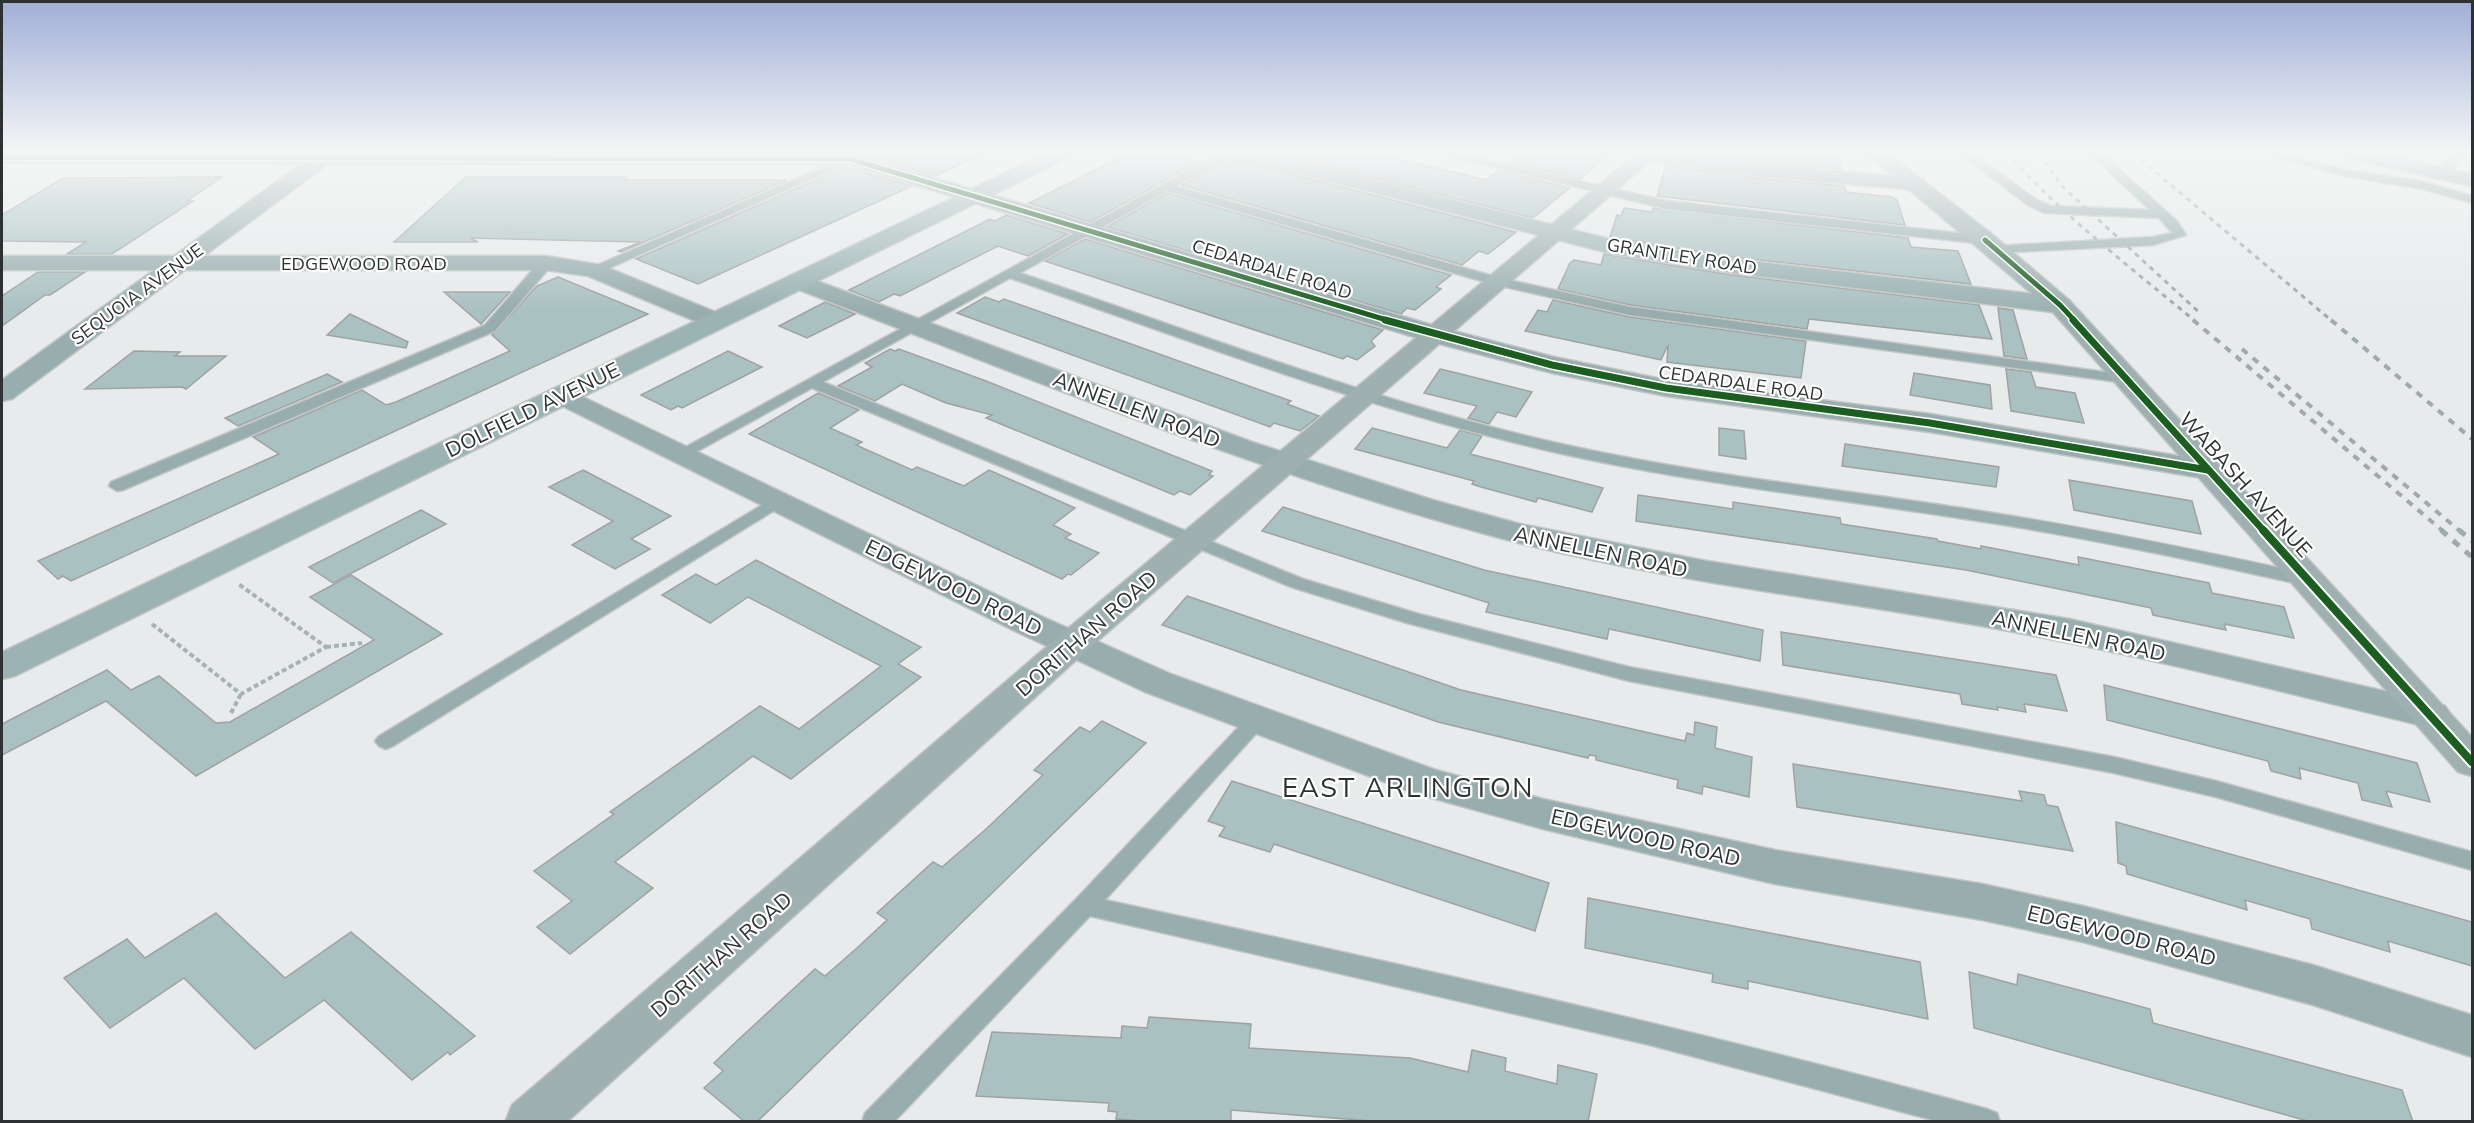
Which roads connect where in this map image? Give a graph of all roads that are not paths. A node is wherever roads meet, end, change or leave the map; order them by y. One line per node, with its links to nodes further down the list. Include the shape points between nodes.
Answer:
1 (258, 205): 18 (street, SEQUOIA AVENUE)
2 (743, 205): 20 (lane)
3 (955, 205): 22 (street, DOLFIELD AVENUE)
4 (1007, 205): 14 (street, CEDARDALE ROAD)
5 (1133, 205): 14 (lane)
6 (1227, 205): 23 (lane)
7 (1445, 205): 15 (street, GRANTLEY ROAD)
8 (1586, 205): 15 (main road, DORITHAN ROAD)
9 (1670, 205): 16 (lane)
10 (1942, 205): 16 (main road, WABASH AVENUE)
11 (2039, 205): 13 (lane, via 2049,210)
12 (2152, 205): 13 (lane)
13 (2162, 214): 16 (lane, via 2180,235 2153,241)
14 (1089, 229): 21 (lane); 27 (street, CEDARDALE ROAD)
15 (1553, 233): 23 (main road, DORITHAN ROAD); 24 (street, GRANTLEY ROAD, via 1701,261)
16 (1991, 245): 24 (main road, WABASH AVENUE)
17 (2, 263): 18 (street, EDGEWOOD ROAD)
18 (179, 263): 19 (street, EDGEWOOD ROAD); 30 (street, SEQUOIA AVENUE)
19 (546, 263): 20 (street, EDGEWOOD ROAD); 36 (lane, via 490,328)
20 (593, 270): 25 (street, EDGEWOOD ROAD)
21 (1010, 274): 26 (lane); 31 (lane)
22 (798, 281): 25 (street, DOLFIELD AVENUE); 26 (street, ANNELLEN ROAD)
23 (1497, 281): 27 (main road, DORITHAN ROAD); 28 (lane, via 1681,320)
24 (2060, 305): 28 (main road, WABASH AVENUE)
25 (716, 321): 32 (street, DOLFIELD AVENUE)
26 (915, 324): 29 (lane); 34 (street, ANNELLEN ROAD)
27 (1433, 334): 31 (main road, DORITHAN ROAD); 35 (street, CEDARDALE ROAD, via 1552,365 1666,388 1941,425)
28 (2126, 379): 35 (main road, WABASH AVENUE)
29 (811, 382): 33 (lane); 38 (lane)
30 (2, 393)
31 (1364, 394): 34 (main road, DORITHAN ROAD); 39 (lane, via 1489,430 1632,463 2033,524)
32 (562, 395): 33 (street, EDGEWOOD ROAD); 41 (street, DOLFIELD AVENUE)
33 (681, 454): 37 (street, EDGEWOOD ROAD)
34 (1281, 464): 38 (main road, DORITHAN ROAD); 42 (street, ANNELLEN ROAD, via 1440,513 1608,555 2091,635)
35 (2208, 470): 39 (main road, WABASH AVENUE)
36 (117, 486)
37 (777, 501): 40 (street, EDGEWOOD ROAD); 44 (lane)
38 (1192, 541): 40 (main road, DORITHAN ROAD); 46 (lane, via 1297,583 1522,648 1629,674 2114,765 2216,789)
39 (2310, 580): 42 (main road, WABASH AVENUE)
40 (1072, 644): 43 (street, EDGEWOOD ROAD); 49 (main road, DORITHAN ROAD)
41 (2, 667)
42 (2432, 715): 45 (main road, WABASH AVENUE)
43 (1256, 722): 47 (lane); 48 (street, EDGEWOOD ROAD, via 1428,783 1543,813 1775,867 1982,902 2083,924 2313,985)
44 (386, 741)
45 (2472, 762)
46 (2472, 861)
47 (1085, 905): 50 (lane); 51 (lane, via 1562,1011 1823,1074)
48 (2472, 1036)
49 (530, 1122)
50 (875, 1122)
51 (1987, 1122)

